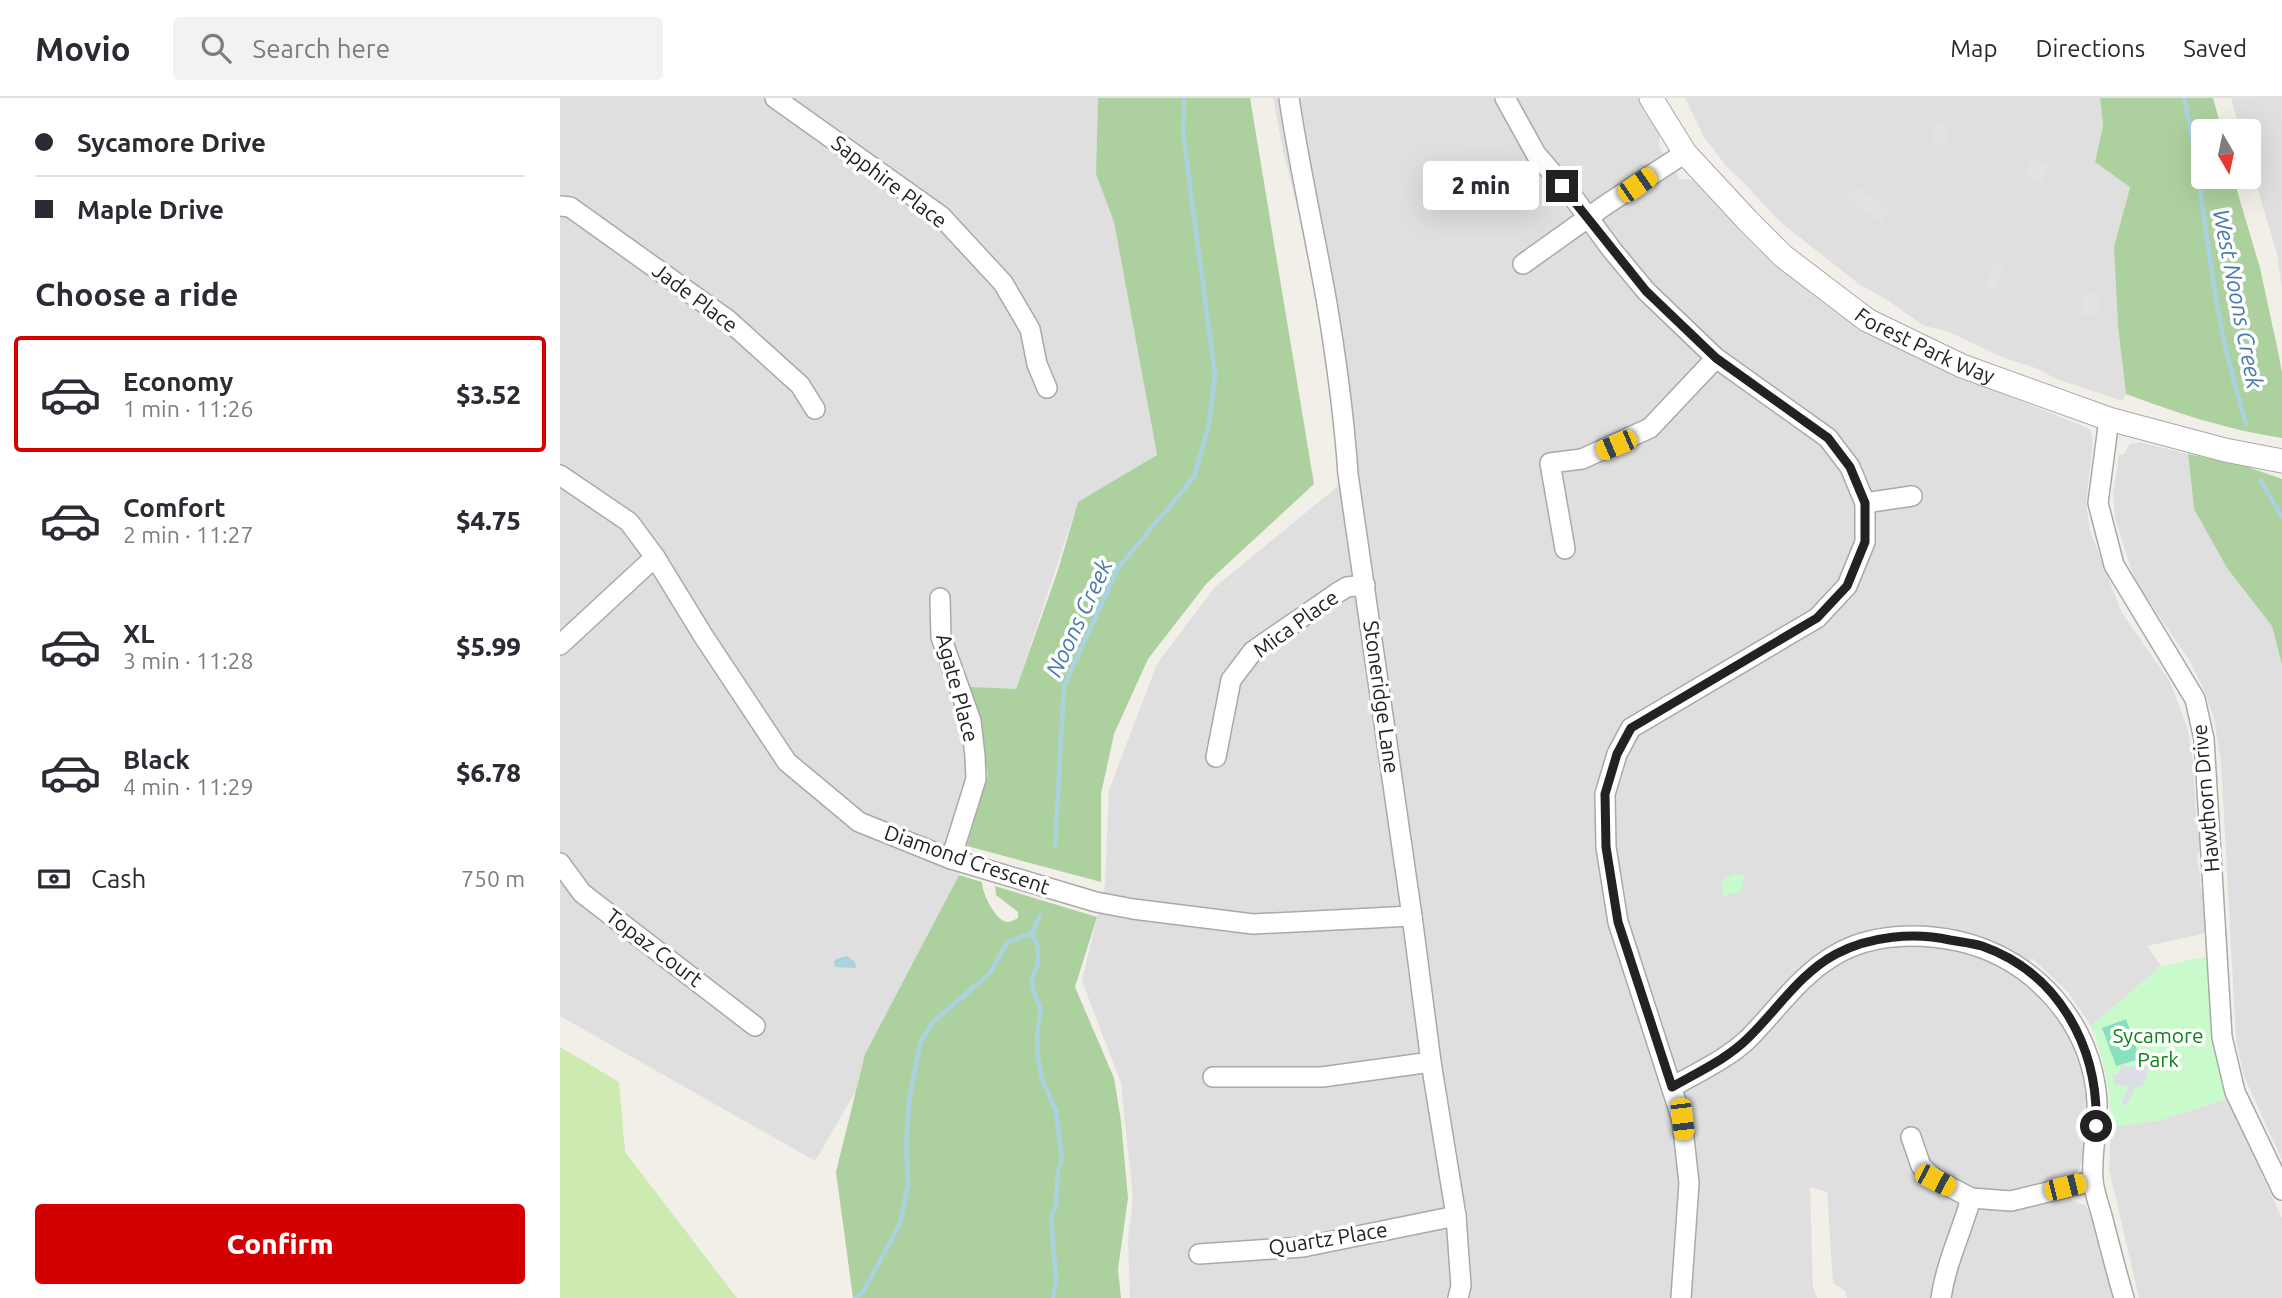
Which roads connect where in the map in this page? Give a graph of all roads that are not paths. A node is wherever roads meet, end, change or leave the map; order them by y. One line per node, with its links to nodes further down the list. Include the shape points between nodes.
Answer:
1 (775, 98): 10 (street, Sapphire Place, via 941,216 1003,283 1030,328)
2 (1289, 98): 19 (street, Stoneridge Lane, via 1343,404)
3 (1505, 98): 7 (street, via 1536,155)
4 (1651, 98): 5 (street, Forest Park Way)
5 (1685, 153): 7 (street); 12 (street, Forest Park Way, via 1783,256 1867,320 1962,366)
6 (560, 206): 11 (street, Jade Place, via 570,207 728,320 800,385)
7 (1588, 218): 8 (street); 9 (street, via 1646,291)
8 (1523, 264)
9 (1716, 358): 16 (street, via 1828,438 1850,467); 17 (street, via 1650,428 1582,459 1550,463)
10 (1047, 388)
11 (815, 409)
12 (2109, 419): 13 (street, Forest Park Way); 32 (street, Hawthorn Drive, via 2098,503 2114,565 2194,699 2204,739 2221,1037 2235,1092)
13 (2282, 461)
14 (560, 475): 18 (street, Diamond Crescent, via 629,522)
15 (1912, 495): 16 (street)
16 (1865, 503): 29 (street, via 1865,542 1847,586 1817,618 1631,728 1617,754 1605,794 1606,847 1618,922)
17 (1565, 549)
18 (655, 557): 21 (street); 23 (street, Diamond Crescent, via 787,762 859,822)
19 (1365, 585): 22 (street, Mica Place, via 1347,587 1253,651 1231,680); 25 (street, Stoneridge Lane)
20 (940, 598): 23 (street, Agate Place, via 941,637 971,720 976,768)
21 (560, 645)
22 (1216, 757)
23 (951, 859): 25 (street, Diamond Crescent, via 1096,902 1253,924)
24 (560, 863): 26 (street, Topaz Court, via 582,893)
25 (1412, 916): 27 (street, Stoneridge Lane)
26 (755, 1026)
27 (1431, 1062): 28 (street, via 1322,1077); 34 (street, Stoneridge Lane)
28 (1213, 1077)
29 (1672, 1087): 31 (street, via 1746,1040 1805,976 1837,953 1880,938 1929,935 1982,946 2040,982 2078,1034 2096,1087); 37 (street, via 1682,1119 1689,1183)
30 (1911, 1137): 33 (street, via 1921,1166 1935,1180)
31 (2093, 1181): 33 (street, via 2011,1201); 39 (street)
32 (2282, 1191)
33 (1971, 1198): 38 (street)
34 (1456, 1216): 35 (street, Quartz Place, via 1303,1247); 36 (street, Stoneridge Lane)
35 (1199, 1254)
36 (1458, 1298)
37 (1681, 1298)
38 (1941, 1298)
39 (2123, 1298)

